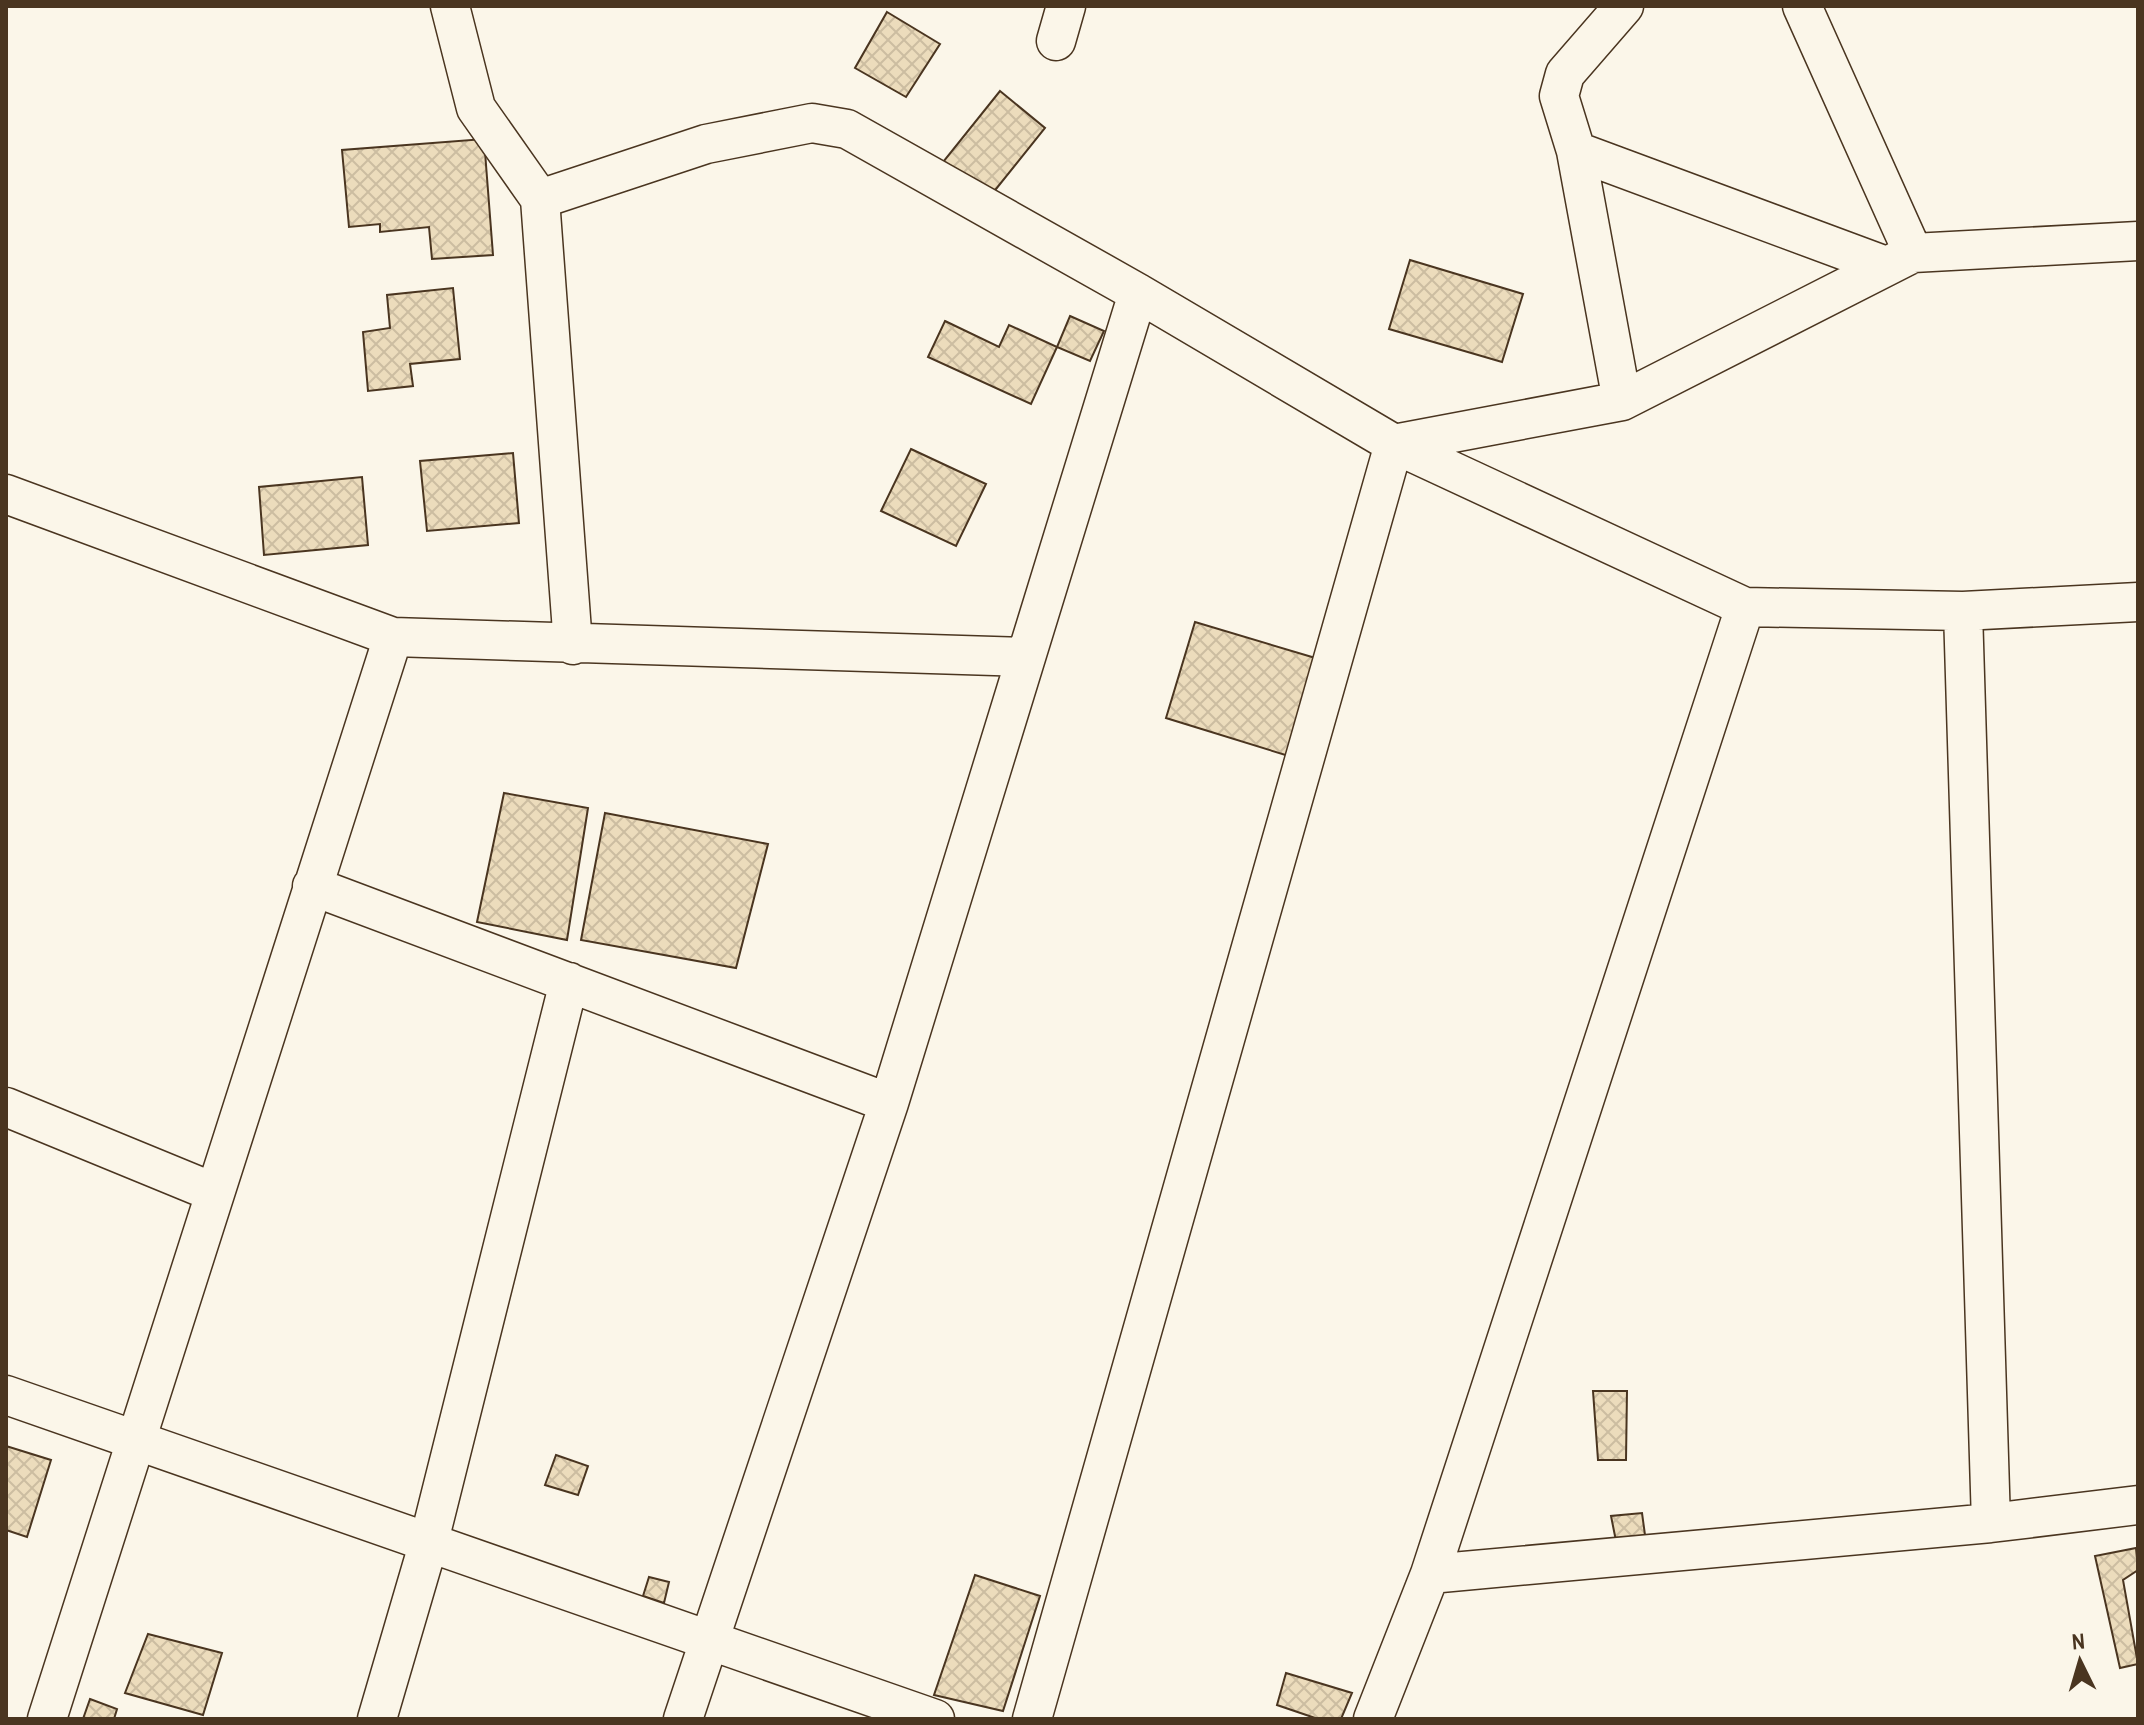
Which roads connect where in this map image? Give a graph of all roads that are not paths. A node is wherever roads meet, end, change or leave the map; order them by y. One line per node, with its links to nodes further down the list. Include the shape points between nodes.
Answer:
1 (450, 6): 5 (street, via 476,108)
2 (1624, 6): 4 (street, via 1565,74 1559,96)
3 (1802, 6): 7 (street)
4 (1576, 151): 7 (street); 9 (street)
5 (540, 199): 8 (street, via 706,144 812,123 847,129); 16 (street)
6 (2138, 241): 7 (street)
7 (1900, 260): 9 (street)
8 (1138, 293): 10 (street); 17 (street)
9 (1622, 401): 10 (street)
10 (1394, 444): 13 (street); 34 (street)
11 (6, 494): 15 (street)
12 (2138, 602): 14 (street)
13 (1745, 607): 14 (street); 28 (street)
14 (1963, 611): 26 (street)
15 (393, 637): 16 (street); 18 (street)
16 (573, 645): 17 (street)
17 (1026, 657): 20 (street)
18 (312, 886): 19 (street); 22 (street)
19 (569, 982): 20 (street); 27 (street)
20 (889, 1103): 29 (street)
21 (6, 1107): 22 (street)
22 (213, 1192): 24 (street)
23 (6, 1395): 24 (street)
24 (133, 1440): 27 (street); 30 (street)
25 (2138, 1505): 26 (street)
26 (1991, 1523): 28 (street)
27 (428, 1545): 29 (street); 31 (street)
28 (1430, 1574): 35 (street)
29 (709, 1637): 32 (street); 33 (street)
30 (47, 1719)
31 (377, 1719)
32 (683, 1719)
33 (935, 1719)
34 (1032, 1719)
35 (1373, 1719)

